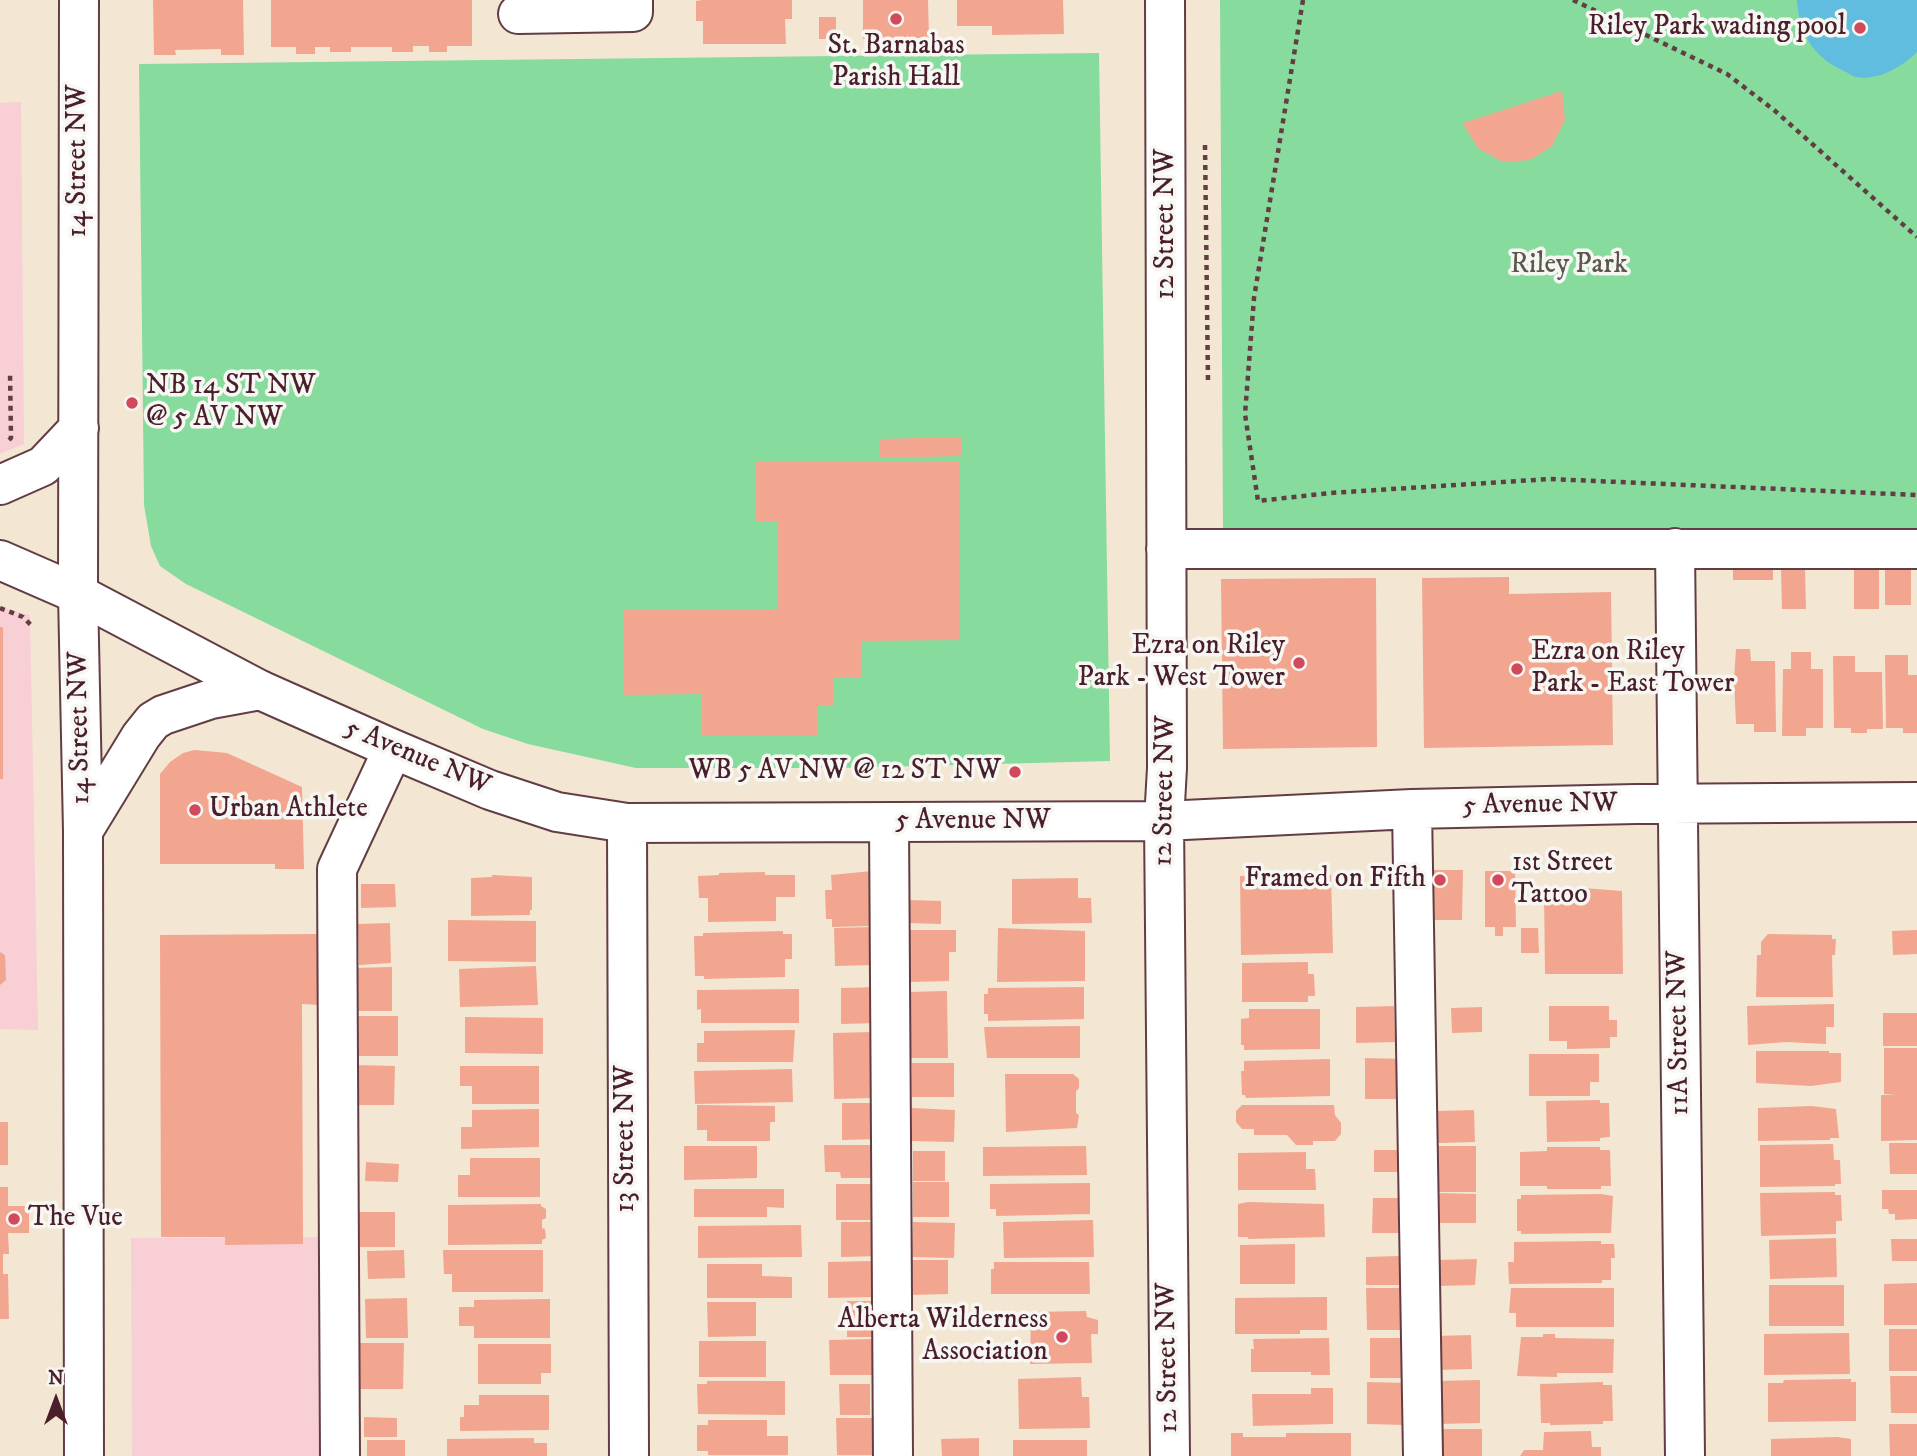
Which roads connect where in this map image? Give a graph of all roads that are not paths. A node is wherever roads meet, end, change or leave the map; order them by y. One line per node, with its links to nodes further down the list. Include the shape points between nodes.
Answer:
1 (79, 0): 5 (street, 14 Street NW)
2 (633, 0): 4 (street, via 633,12)
3 (1165, 0): 8 (street, 12 Street NW)
4 (518, 14)
5 (79, 428): 6 (street, via 43,466); 11 (street, 14 Street NW)
6 (0, 485)
7 (1675, 548): 8 (street); 9 (street); 15 (street, 11A Street NW)
8 (1166, 549): 17 (street, 12 Street NW)
9 (1917, 549)
10 (0, 560): 11 (street, 5 Avenue NW)
11 (78, 594): 12 (street, 5 Avenue NW); 20 (street, 14 Street NW)
12 (260, 690): 13 (street, 5 Avenue NW); 20 (street, via 211,699 153,722)
13 (393, 750): 19 (street, 5 Avenue NW, via 557,812); 22 (street, via 337,869)
14 (1917, 802): 15 (street, 5 Avenue NW)
15 (1678, 804): 16 (street, 5 Avenue NW); 27 (street, 11A Street NW)
16 (1412, 809): 17 (street, 5 Avenue NW); 26 (street)
17 (1164, 821): 18 (street, 5 Avenue NW); 25 (street, 12 Street NW)
18 (889, 822): 19 (street, 5 Avenue NW); 24 (street)
19 (626, 823): 23 (street, 13 Street NW)
20 (83, 831): 21 (street, 14 Street NW)
21 (84, 1456)
22 (340, 1456)
23 (629, 1456)
24 (893, 1456)
25 (1170, 1456)
26 (1423, 1456)
27 (1685, 1456)

